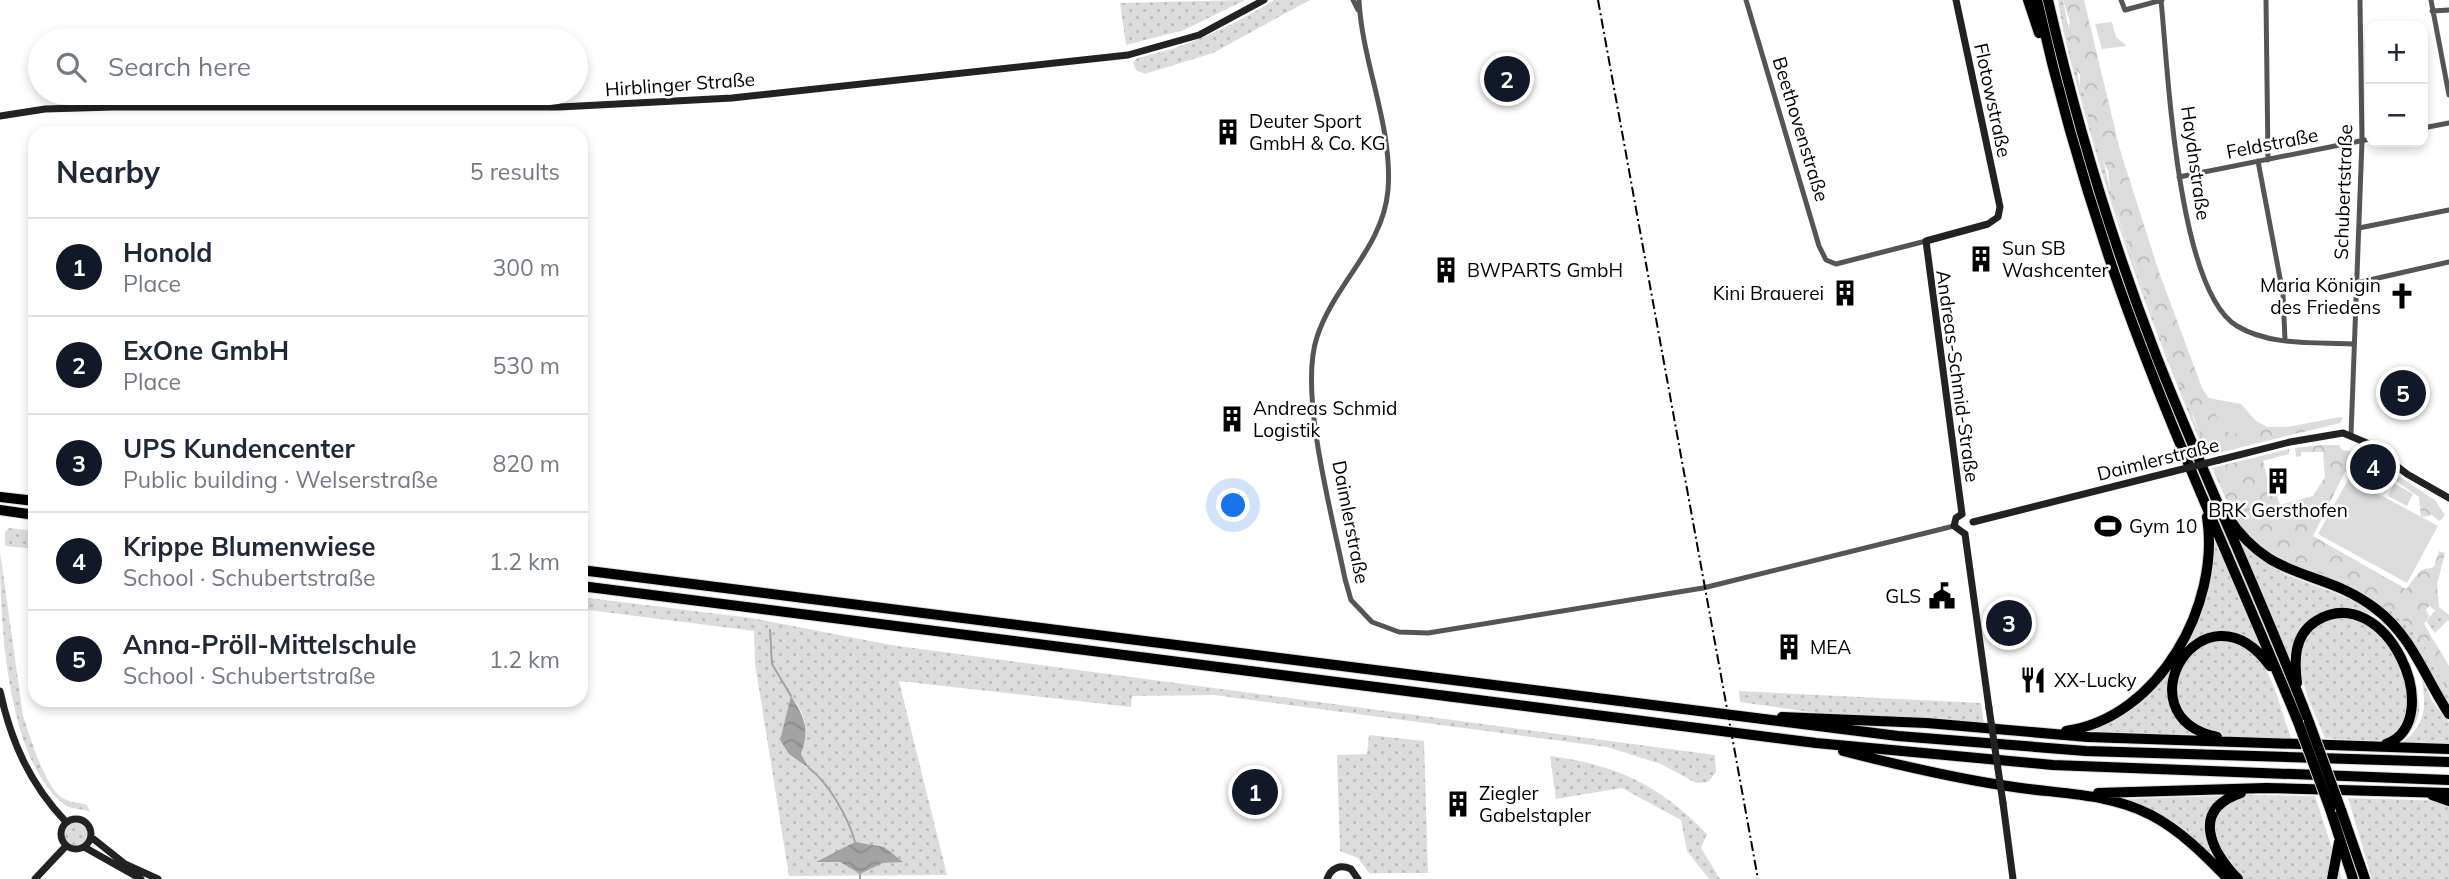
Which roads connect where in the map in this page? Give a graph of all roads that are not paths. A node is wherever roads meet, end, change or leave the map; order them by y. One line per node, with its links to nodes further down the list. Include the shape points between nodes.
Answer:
1 (1264, 0): 19 (street, Hirblinger Straße, via 1199,35 1128,55 719,99 560,107 113,107)
2 (1353, 0): 16 (street, Daimlerstraße)
3 (1359, 0): 16 (street, Daimlerstraße)
4 (1746, 0): 29 (street, Beethovenstraße, via 1819,246 1831,263)
5 (1956, 0): 29 (street, Flotowstraße, via 2000,207 1998,217 1988,225)
6 (2028, 0): 17 (highway)
7 (2037, 0): 17 (highway)
8 (2050, 0): 35 (highway, via 2084,142 2122,263)
9 (2121, 0): 10 (street, via 2125,10)
10 (2162, 0): 26 (street, Haydnstraße)
11 (2266, 0): 24 (street)
12 (2360, 0): 23 (street, Schubertstraße)
13 (2431, 0): 15 (street)
14 (2449, 10): 15 (street)
15 (2432, 11): 18 (street)
16 (1359, 13): 43 (street, Daimlerstraße, via 1388,158 1387,201 1373,241 1322,325 1310,375 1345,579 1351,600 1365,618 1410,633 1464,628 1720,585)
17 (2056, 82): 35 (highway, via 2115,275)
18 (2449, 95)
19 (0, 116)
20 (2449, 123): 21 (street)
21 (2428, 127)
22 (2365, 140): 23 (street, Feldstraße)
23 (2362, 141): 24 (street, Feldstraße); 28 (street, Schubertstraße)
24 (2268, 160): 25 (street, Feldstraße)
25 (2258, 161): 26 (street, Feldstraße); 32 (street, via 2283,294)
26 (2179, 177): 32 (street, Haydnstraße, via 2190,233 2218,306 2237,326)
27 (2449, 210): 28 (street)
28 (2359, 228): 31 (street, Schubertstraße)
29 (1926, 241): 41 (street, Andreas-Schmid-Straße)
30 (2449, 261): 31 (street)
31 (2356, 283): 33 (street, Schubertstraße)
32 (2286, 340): 33 (street, Haydnstraße)
33 (2352, 344): 34 (street, Schubertstraße)
34 (2350, 435): 37 (street); 42 (street, Daimlerstraße, bridge, via 2316,436)
35 (2208, 495): 47 (highway); 49 (highway); 50 (highway, via 2258,553 2286,570 2358,597 2390,621 2412,648); 52 (highway, via 2206,583 2174,654 2119,712 2080,729)
36 (0, 497): 38 (highway)
37 (2449, 498)
38 (28, 500)
39 (0, 510): 40 (highway)
40 (28, 513)
41 (1962, 514): 42 (street); 43 (street)
42 (1973, 522): 44 (street, via 1972,530)
43 (1954, 526): 44 (street)
44 (1965, 534): 74 (street, bridge)
45 (588, 571): 51 (highway)
46 (588, 587): 54 (highway)
47 (2280, 679): 53 (highway, via 2258,650 2233,637 2204,639 2180,659 2172,692 2180,716 2205,734); 65 (highway, bridge)
48 (0, 691): 64 (street, via 22,762)
49 (2299, 698): 55 (highway, via 2295,652 2313,623 2344,611 2376,621 2414,671 2423,707 2411,732 2393,742); 79 (highway, bridge)
50 (2449, 714)
51 (1758, 719): 52 (highway, via 1800,716); 57 (highway, via 2086,751)
52 (2046, 734): 53 (highway)
53 (2238, 741): 55 (highway)
54 (1816, 743): 58 (highway, via 2053,765); 62 (highway, via 1978,780)
55 (2368, 746): 56 (highway)
56 (2449, 749)
57 (2449, 762)
58 (2449, 780)
59 (2266, 788): 60 (highway); 62 (highway); 76 (highway, via 2234,795 2211,820 2214,852)
60 (2422, 792): 61 (highway); 63 (highway)
61 (2449, 793)
62 (2080, 794): 75 (highway, via 2130,806 2165,822)
63 (2449, 801)
64 (66, 822): 66 (street, via 85,822); 67 (street, via 61,833)
65 (2339, 834): 77 (highway); 78 (highway)
66 (91, 837): 68 (street); 69 (street, via 113,856)
67 (66, 846): 68 (street); 70 (street)
68 (84, 847): 71 (street)
69 (153, 878)
70 (35, 879)
71 (141, 879)
72 (1327, 879): 73 (street, via 1340,866 1351,869)
73 (1358, 879)
74 (2013, 879)
75 (2228, 879)
76 (2238, 879)
77 (2332, 879)
78 (2354, 879)
79 (2366, 879)

